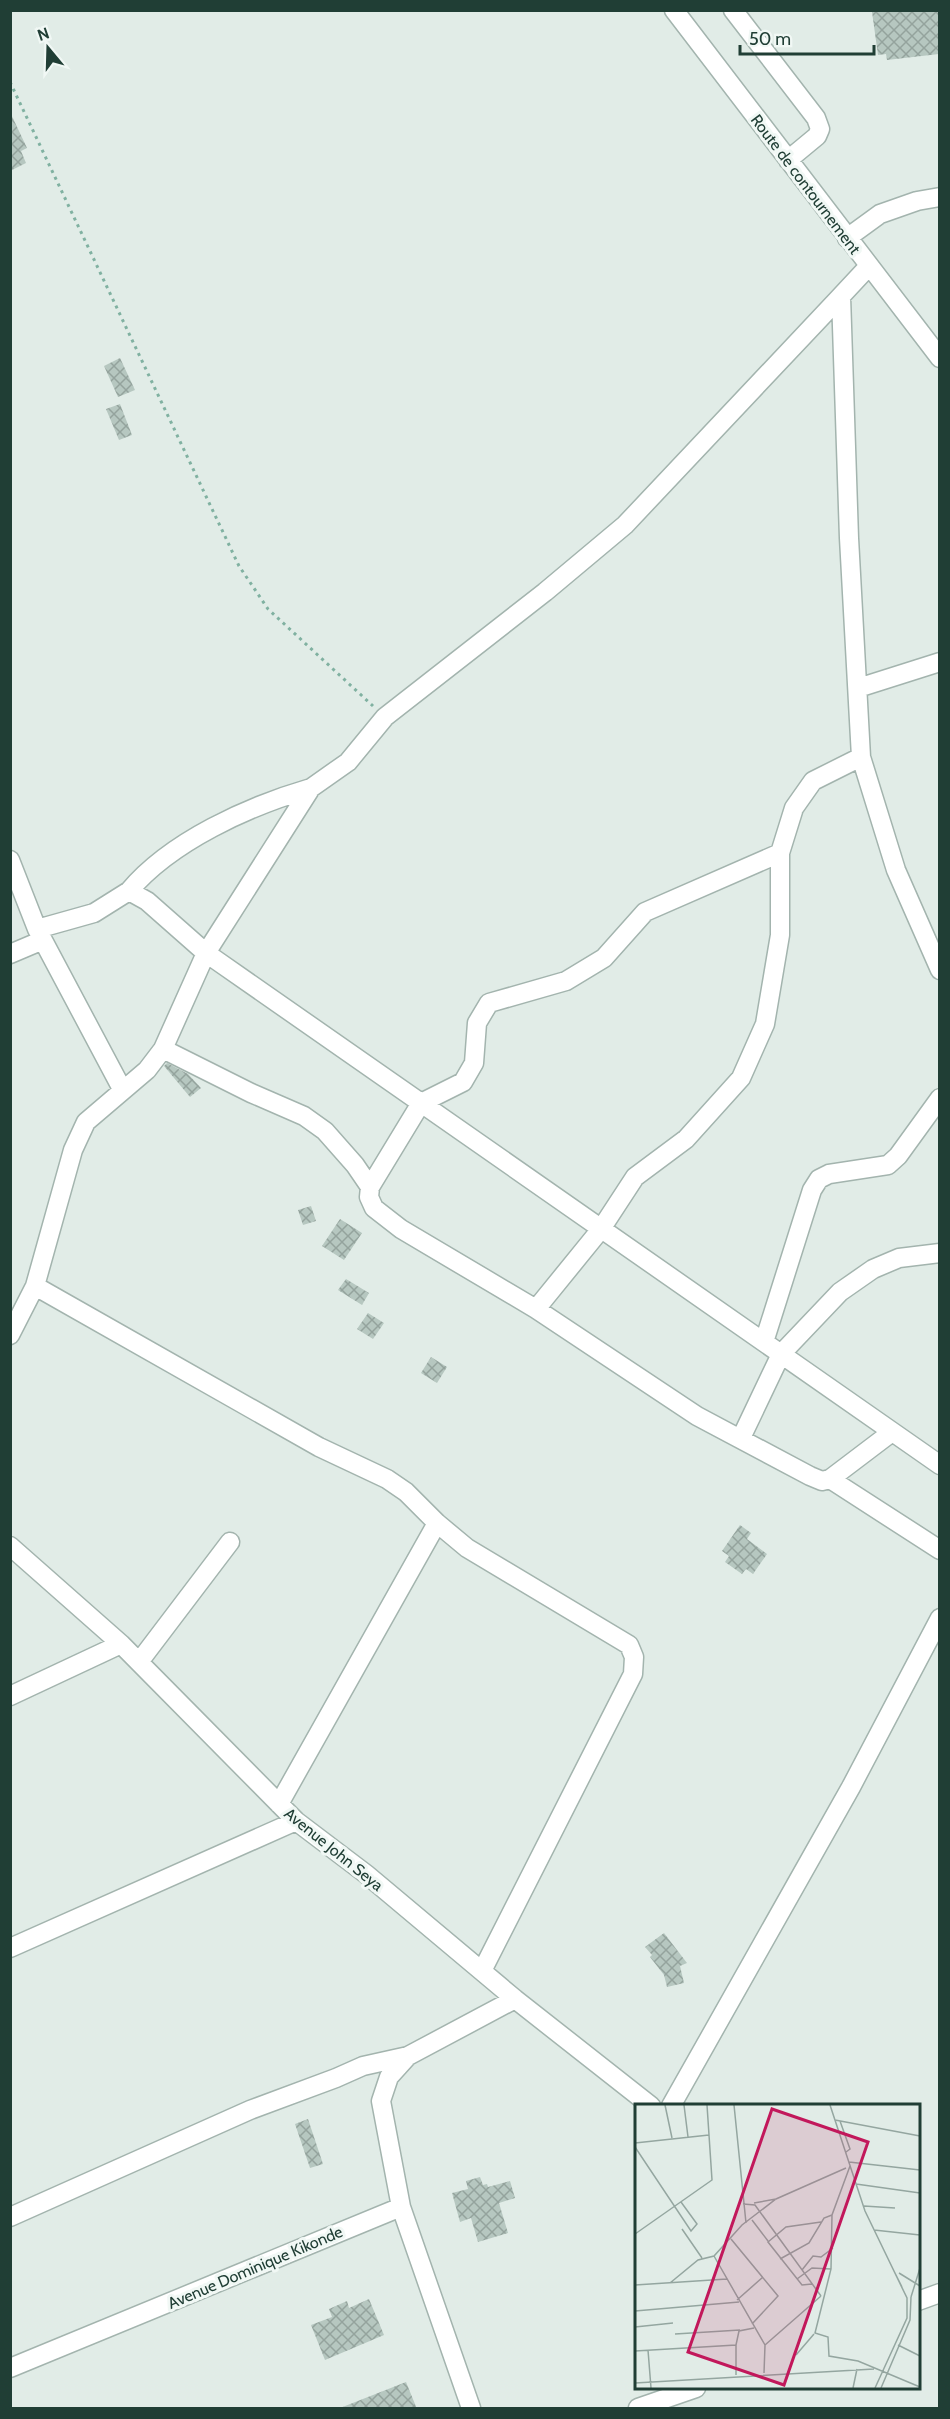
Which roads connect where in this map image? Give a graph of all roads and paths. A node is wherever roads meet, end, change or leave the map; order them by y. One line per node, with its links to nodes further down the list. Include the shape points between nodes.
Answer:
1 (674, 10): 4 (street, Route de contournement)
2 (734, 10): 4 (street, via 816,118 820,129)
3 (10, 82): 12 (path, via 239,566 268,609)
4 (788, 160): 6 (street, Route de contournement)
5 (939, 197): 6 (street, via 880,214)
6 (847, 238): 7 (street, Route de contournement)
7 (869, 266): 8 (street); 9 (street, Route de contournement)
8 (842, 296): 11 (street); 12 (street, via 625,525)
9 (939, 358)
10 (939, 662): 11 (street)
11 (858, 688): 13 (street)
12 (385, 717): 14 (street, via 348,762)
13 (861, 757): 15 (street, via 813,781 794,808); 21 (street, via 896,870)
14 (311, 788): 17 (street, via 229,820 145,871); 19 (street)
15 (780, 853): 25 (street, via 645,912 604,958 566,981 489,1004 477,1023 474,1063 463,1082); 27 (street, via 780,935 765,1024 741,1078 686,1139 635,1177)
16 (10, 860): 18 (street)
17 (129, 891): 18 (street, via 94,913); 19 (street, via 147,901)
18 (40, 935): 20 (street); 23 (street)
19 (206, 953): 22 (street); 25 (street)
20 (10, 954)
21 (939, 970)
22 (163, 1049): 23 (street, via 147,1070); 26 (street, via 304,1116 325,1131)
23 (122, 1089): 29 (street, via 86,1122 73,1150)
24 (939, 1098): 32 (street, via 888,1165 819,1179 812,1190)
25 (421, 1103): 26 (street); 27 (street)
26 (370, 1187): 30 (street, via 374,1208 401,1229)
27 (601, 1229): 30 (street); 32 (street)
28 (939, 1253): 33 (street, via 899,1258 873,1269 840,1292)
29 (35, 1286): 31 (street); 38 (street, via 319,1447 387,1479)
30 (536, 1309): 35 (street, via 697,1416)
31 (10, 1335)
32 (764, 1342): 33 (street)
33 (781, 1354): 34 (street); 35 (street)
34 (892, 1432): 36 (street); 37 (street)
35 (741, 1438): 37 (street, via 810,1476 822,1481)
36 (939, 1465)
37 (830, 1479): 41 (street)
38 (437, 1523): 46 (street); 49 (street, via 467,1548 629,1645 634,1657 633,1674)
39 (230, 1542): 44 (street)
40 (10, 1546): 43 (street, Avenue John Seya)
41 (939, 1550)
42 (939, 1618): 53 (street, via 851,1787)
43 (121, 1644): 44 (street, Avenue John Seya); 45 (street)
44 (139, 1662): 46 (street, Avenue John Seya)
45 (10, 1696)
46 (279, 1803): 47 (street, Avenue John Seya)
47 (296, 1821): 48 (street); 49 (street, Avenue John Seya)
48 (10, 1948)
49 (482, 1971): 50 (street, Avenue John Seya)
50 (515, 1999): 51 (street); 52 (street, Avenue John Seya)
51 (408, 2056): 54 (street, via 389,2077 381,2101); 55 (street, via 363,2066 250,2110)
52 (648, 2104)
53 (672, 2104)
54 (401, 2207): 58 (street, Avenue Dominique Kikonde); 60 (street)
55 (10, 2217)
56 (939, 2293): 57 (street)
57 (920, 2300)
58 (10, 2368)
59 (693, 2389): 61 (street)
60 (471, 2409)
61 (638, 2409)

